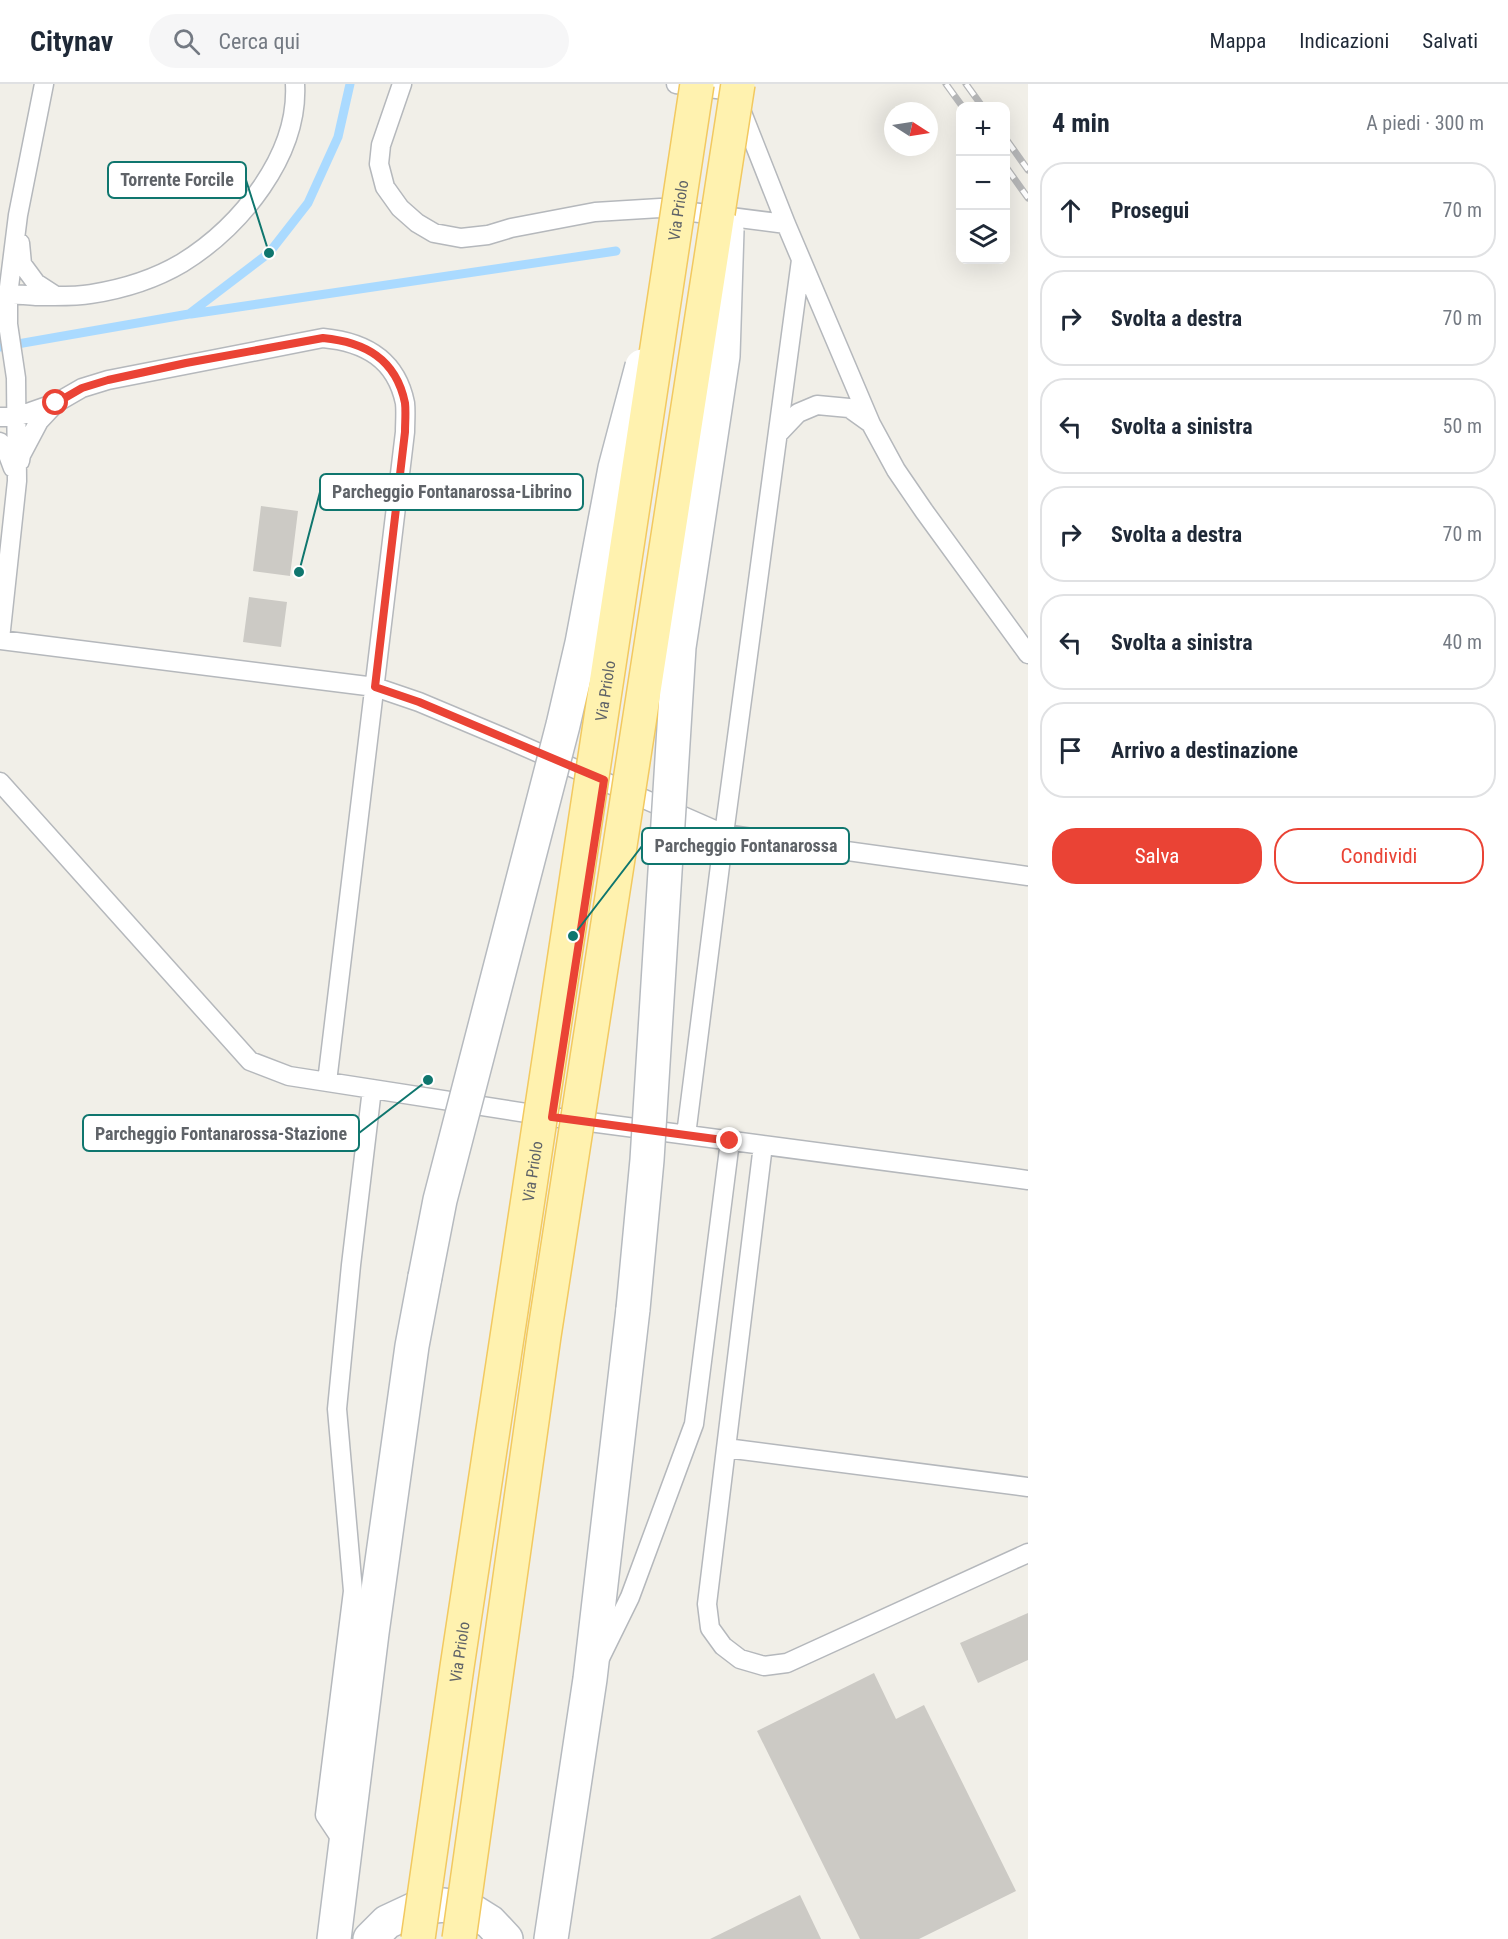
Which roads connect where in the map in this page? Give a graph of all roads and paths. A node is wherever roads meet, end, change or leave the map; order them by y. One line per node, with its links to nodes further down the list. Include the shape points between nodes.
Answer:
1 (44, 84): 9 (lane)
2 (295, 84): 15 (lane, via 288,132 275,165 230,226 183,263 156,276 118,289)
3 (402, 84): 8 (lane, via 381,146 379,164 385,187 400,208 434,233 461,238 595,212)
4 (676, 84): 5 (lane)
5 (697, 85): 6 (lane); 8 (lane); 12 (main road, Via Priolo, bridge)
6 (734, 86): 7 (main road, bridge); 10 (lane)
7 (729, 136): 39 (street, bridge, via 723,356 679,647 647,1160); 44 (main road, bridge, via 544,1336)
8 (679, 210): 10 (lane); 25 (lane, via 638,560)
9 (18, 214): 13 (lane); 14 (lane); 15 (lane, via 22,264 36,283)
10 (786, 225): 11 (lane)
11 (801, 260): 18 (lane); 19 (lane)
12 (669, 269): 40 (street, bridge, via 615,468 563,725 440,1200 412,1346); 43 (main road, Via Priolo, bridge)
13 (0, 270)
14 (4, 296): 15 (lane); 17 (lane, via 16,378)
15 (56, 296)
16 (56, 403): 17 (lane); 21 (lane, via 39,420 21,455); 24 (lane, via 82,388 108,380 323,338 359,345 382,359 398,382 405,405 405,432)
17 (8, 417): 21 (lane)
18 (871, 424): 19 (lane, via 849,408 817,405 798,413); 23 (lane, via 896,470)
19 (778, 434): 27 (lane)
20 (0, 442): 21 (lane)
21 (17, 481): 22 (lane)
22 (0, 639): 24 (lane)
23 (1028, 654)
24 (375, 687): 25 (lane); 29 (lane)
25 (604, 780): 27 (lane); 31 (lane)
26 (0, 782): 29 (lane, via 250,1061 289,1076)
27 (724, 834): 28 (lane); 32 (lane)
28 (1028, 876)
29 (327, 1082): 30 (lane)
30 (372, 1089): 31 (lane); 40 (lane, via 337,1409 352,1591 325,1815)
31 (552, 1117): 32 (lane)
32 (686, 1135): 33 (lane)
33 (730, 1141): 34 (lane); 39 (lane, via 694,1424 630,1597)
34 (763, 1145): 35 (lane); 36 (lane)
35 (1028, 1180)
36 (726, 1448): 37 (lane); 38 (lane, via 707,1604 711,1628 723,1646 740,1659 764,1666 787,1663)
37 (1028, 1487)
38 (1028, 1553)
39 (590, 1679): 46 (street)
40 (345, 1845): 41 (street)
41 (334, 1939)
42 (370, 1939): 45 (street, via 387,1922 417,1908 444,1905 474,1912)
43 (418, 1939)
44 (459, 1939)
45 (506, 1939)
46 (551, 1939)

